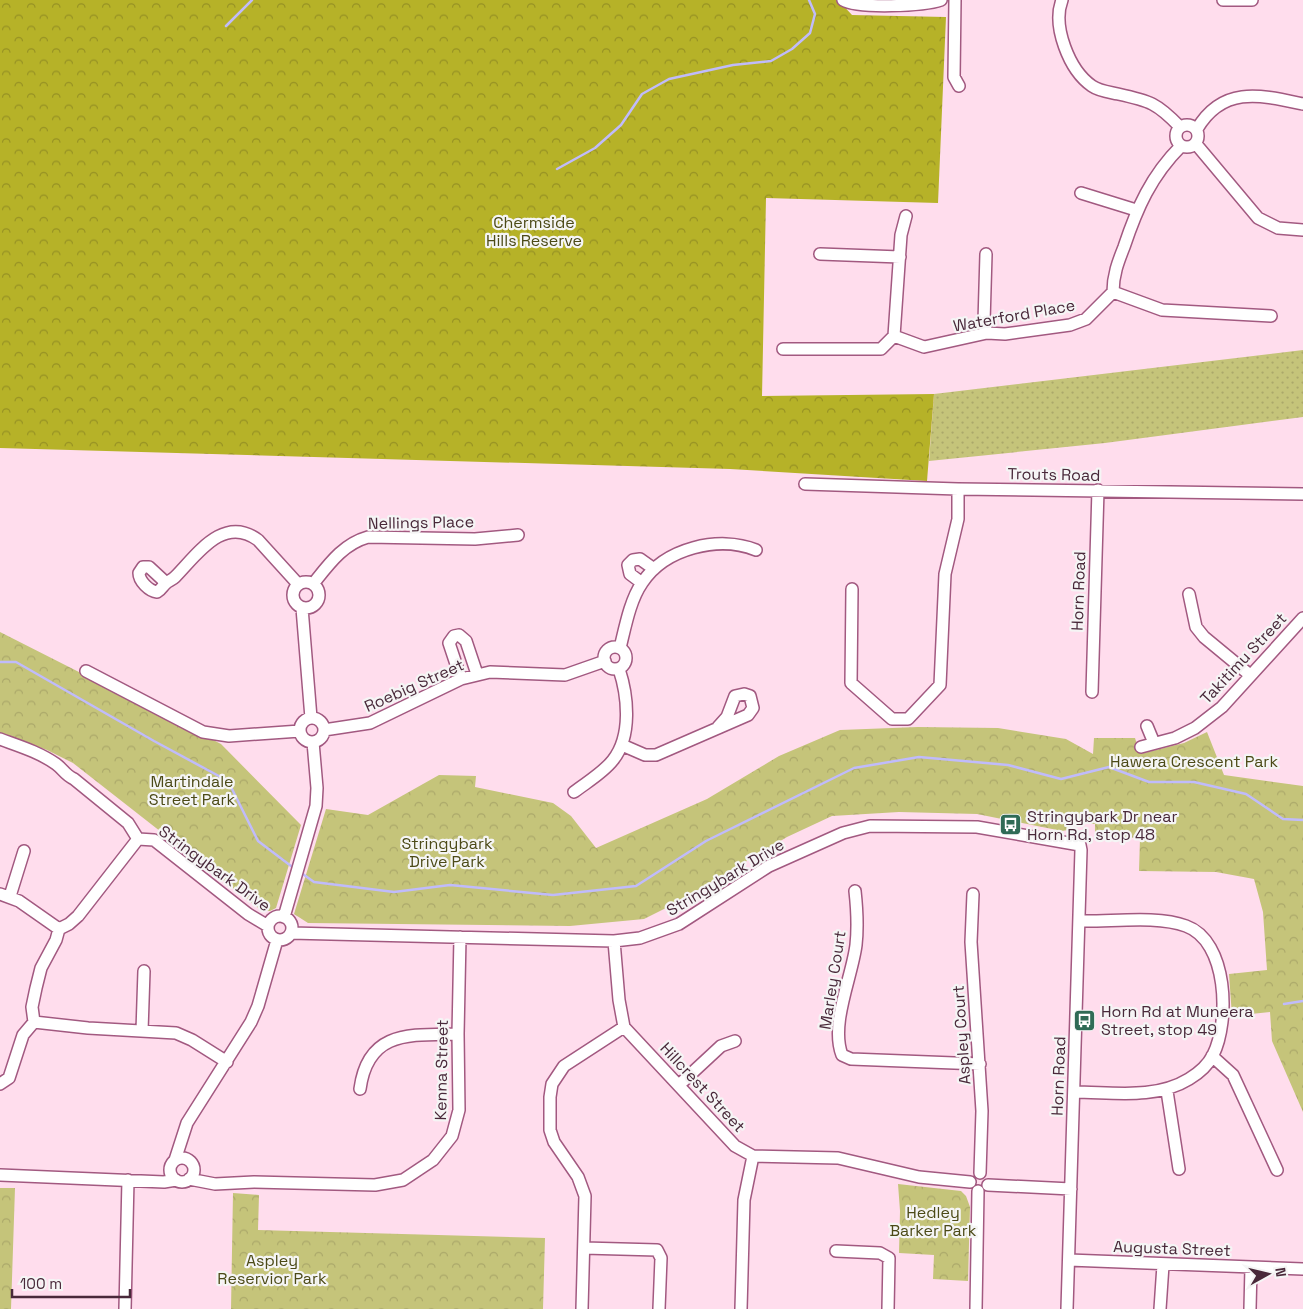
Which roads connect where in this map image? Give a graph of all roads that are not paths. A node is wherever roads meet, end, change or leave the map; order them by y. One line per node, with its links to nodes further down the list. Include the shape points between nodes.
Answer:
1 (843, 0): 2 (street, via 854,4 921,5)
2 (941, 0)
3 (955, 0): 7 (street, via 954,77)
4 (1062, 0): 9 (street, via 1060,38 1084,79 1102,90 1154,104 1165,110)
5 (1223, 0): 6 (street)
6 (1252, 0)
7 (959, 86)
8 (1303, 104): 10 (street, via 1258,95 1238,97 1224,102)
9 (1180, 127): 10 (street, via 1187,124); 12 (street, via 1176,136)
10 (1197, 129): 11 (street, via 1199,137)
11 (1196, 144): 12 (street); 16 (street, via 1258,218 1278,228)
12 (1181, 146): 14 (street, via 1150,184)
13 (1081, 193): 14 (street)
14 (1136, 210): 20 (street, via 1113,277)
15 (906, 216): 19 (street)
16 (1303, 230)
17 (820, 254): 19 (street)
18 (986, 254): 22 (street, via 984,322)
19 (900, 256): 23 (street)
20 (1114, 292): 21 (street, via 1162,310); 22 (street, Waterford Place, via 1086,318 1070,325)
21 (1272, 316)
22 (987, 334): 23 (street, Waterford Place, via 924,347)
23 (894, 336): 24 (street, via 881,349)
24 (783, 349)
25 (805, 484): 26 (street, Trouts Road)
26 (958, 489): 27 (street, Trouts Road); 36 (street, via 958,519 944,574 940,685 908,719 892,719 850,684)
27 (1098, 490): 28 (street, Trouts Road); 47 (street, Horn Road)
28 (1303, 494)
29 (518, 535): 35 (street, Nellings Place, via 475,539 368,536 338,554)
30 (756, 550): 31 (street, via 733,543 708,546 673,556)
31 (654, 569): 32 (street); 32 (street, via 640,559 630,562 630,574)
32 (642, 583): 40 (street)
33 (164, 584): 34 (street, via 212,539 236,533 252,535)
34 (298, 584): 35 (street); 38 (street, via 293,591 293,599)
35 (313, 584): 38 (street, via 318,590 318,598 310,607)
36 (852, 589)
37 (1189, 594): 45 (street, via 1196,627)
38 (302, 608): 48 (street)
39 (1303, 618): 45 (street, Takitimu Street)
40 (620, 648): 41 (street, Roebig Street, via 608,650); 42 (street, via 626,657 625,664)
41 (605, 661): 42 (street, via 609,667); 44 (street, Roebig Street, via 565,676)
42 (619, 669): 56 (street, via 626,701)
43 (86, 670): 52 (street, via 203,732 229,736)
44 (477, 674): 46 (street, Roebig Street); 46 (street, via 466,641 459,635 454,636 449,643)
45 (1250, 675): 55 (street, Takitimu Street, via 1209,718 1175,738)
46 (461, 679): 51 (street, Roebig Street, via 370,724)
47 (1092, 692)
48 (311, 718): 51 (street, via 318,720); 52 (street, via 303,723)
49 (1147, 726): 55 (street)
50 (718, 727): 56 (street, via 656,755 645,755)
51 (324, 730): 54 (street)
52 (300, 731): 54 (street, via 306,740)
53 (0, 739): 59 (street, Stringybark Drive, via 56,764 128,823)
54 (313, 742): 65 (street, via 316,806)
55 (1154, 743): 57 (street, Takitimu Street)
56 (622, 745): 58 (street, via 608,766)
57 (1141, 747)
58 (574, 792)
59 (138, 839): 67 (street, Stringybark Drive, via 154,840); 68 (street, via 78,916)
60 (1080, 845): 66 (street, Horn Road); 72 (street, Stringybark Drive, via 977,827 870,826 843,833 769,866 679,924 640,938)
61 (24, 851): 64 (street)
62 (855, 891): 81 (street, Marley Court, via 858,921 838,1039 842,1055 851,1059)
63 (973, 894): 81 (street, Aspley Court, via 971,942)
64 (5, 895): 68 (street)
65 (284, 917): 67 (street, Stringybark Drive, via 276,917); 69 (street, Stringybark Drive, via 292,925)
66 (1080, 922): 79 (street, via 1172,922 1196,931 1215,956 1220,981 1223,1018); 86 (street, Horn Road)
67 (268, 926): 71 (street, Stringybark Drive, via 271,936)
68 (59, 928): 74 (street, via 41,968 32,1007)
69 (291, 933): 70 (street, Stringybark Drive); 71 (street, Stringybark Drive, via 284,940)
70 (460, 937): 72 (street, Stringybark Drive); 77 (street, Kenna Street)
71 (277, 940): 80 (street, via 258,1006)
72 (614, 941): 75 (street)
73 (144, 971): 76 (street)
74 (34, 1022): 76 (street); 82 (street, via 23,1035 9,1078)
75 (624, 1027): 83 (street, Hillcrest Street); 98 (street, via 564,1066 552,1084 550,1130 554,1142 578,1177 585,1196)
76 (142, 1031): 80 (street, via 184,1036)
77 (458, 1034): 84 (street, via 407,1036 389,1041 367,1062); 94 (street, Kenna Street, via 460,1100 456,1127 438,1155 415,1174 403,1180 376,1185)
78 (735, 1041): 83 (street, via 721,1046)
79 (1212, 1056): 85 (street, via 1191,1078); 90 (street, via 1233,1075)
80 (227, 1062): 88 (street, via 187,1123)
81 (980, 1064): 91 (street, Aspley Court)
82 (0, 1084)
83 (679, 1085): 87 (street, Hillcrest Street, via 735,1146)
84 (360, 1089)
85 (1167, 1090): 86 (street); 89 (street)
86 (1074, 1092): 97 (street, Horn Road)
87 (753, 1156): 95 (street, via 838,1158 919,1177); 107 (street, via 744,1200)
88 (180, 1167): 93 (street, via 164,1182); 94 (street, Kenna Street); 94 (street, Kenna Street, via 194,1173 189,1179 205,1184)
89 (1179, 1169)
90 (1277, 1170)
91 (980, 1174): 95 (street, via 974,1174); 96 (street, via 986,1177)
92 (0, 1175): 93 (street)
93 (128, 1180): 104 (street)
94 (224, 1182)
95 (970, 1182): 96 (street, via 973,1189)
96 (983, 1188): 97 (street); 109 (street)
97 (1071, 1189): 100 (street, Horn Road)
98 (584, 1248): 105 (street); 106 (street, via 657,1250 661,1258)
99 (836, 1251): 108 (street, via 880,1253 889,1258)
100 (1069, 1260): 101 (street, Augusta Street); 110 (street, Horn Road)
101 (1163, 1265): 102 (street, Augusta Street); 111 (street)
102 (1251, 1267): 103 (street, Augusta Street); 112 (street)
103 (1303, 1269)
104 (125, 1309)
105 (582, 1309)
106 (659, 1309)
107 (740, 1309)
108 (888, 1309)
109 (976, 1309)
110 (1068, 1309)
111 (1160, 1309)
112 (1250, 1309)

